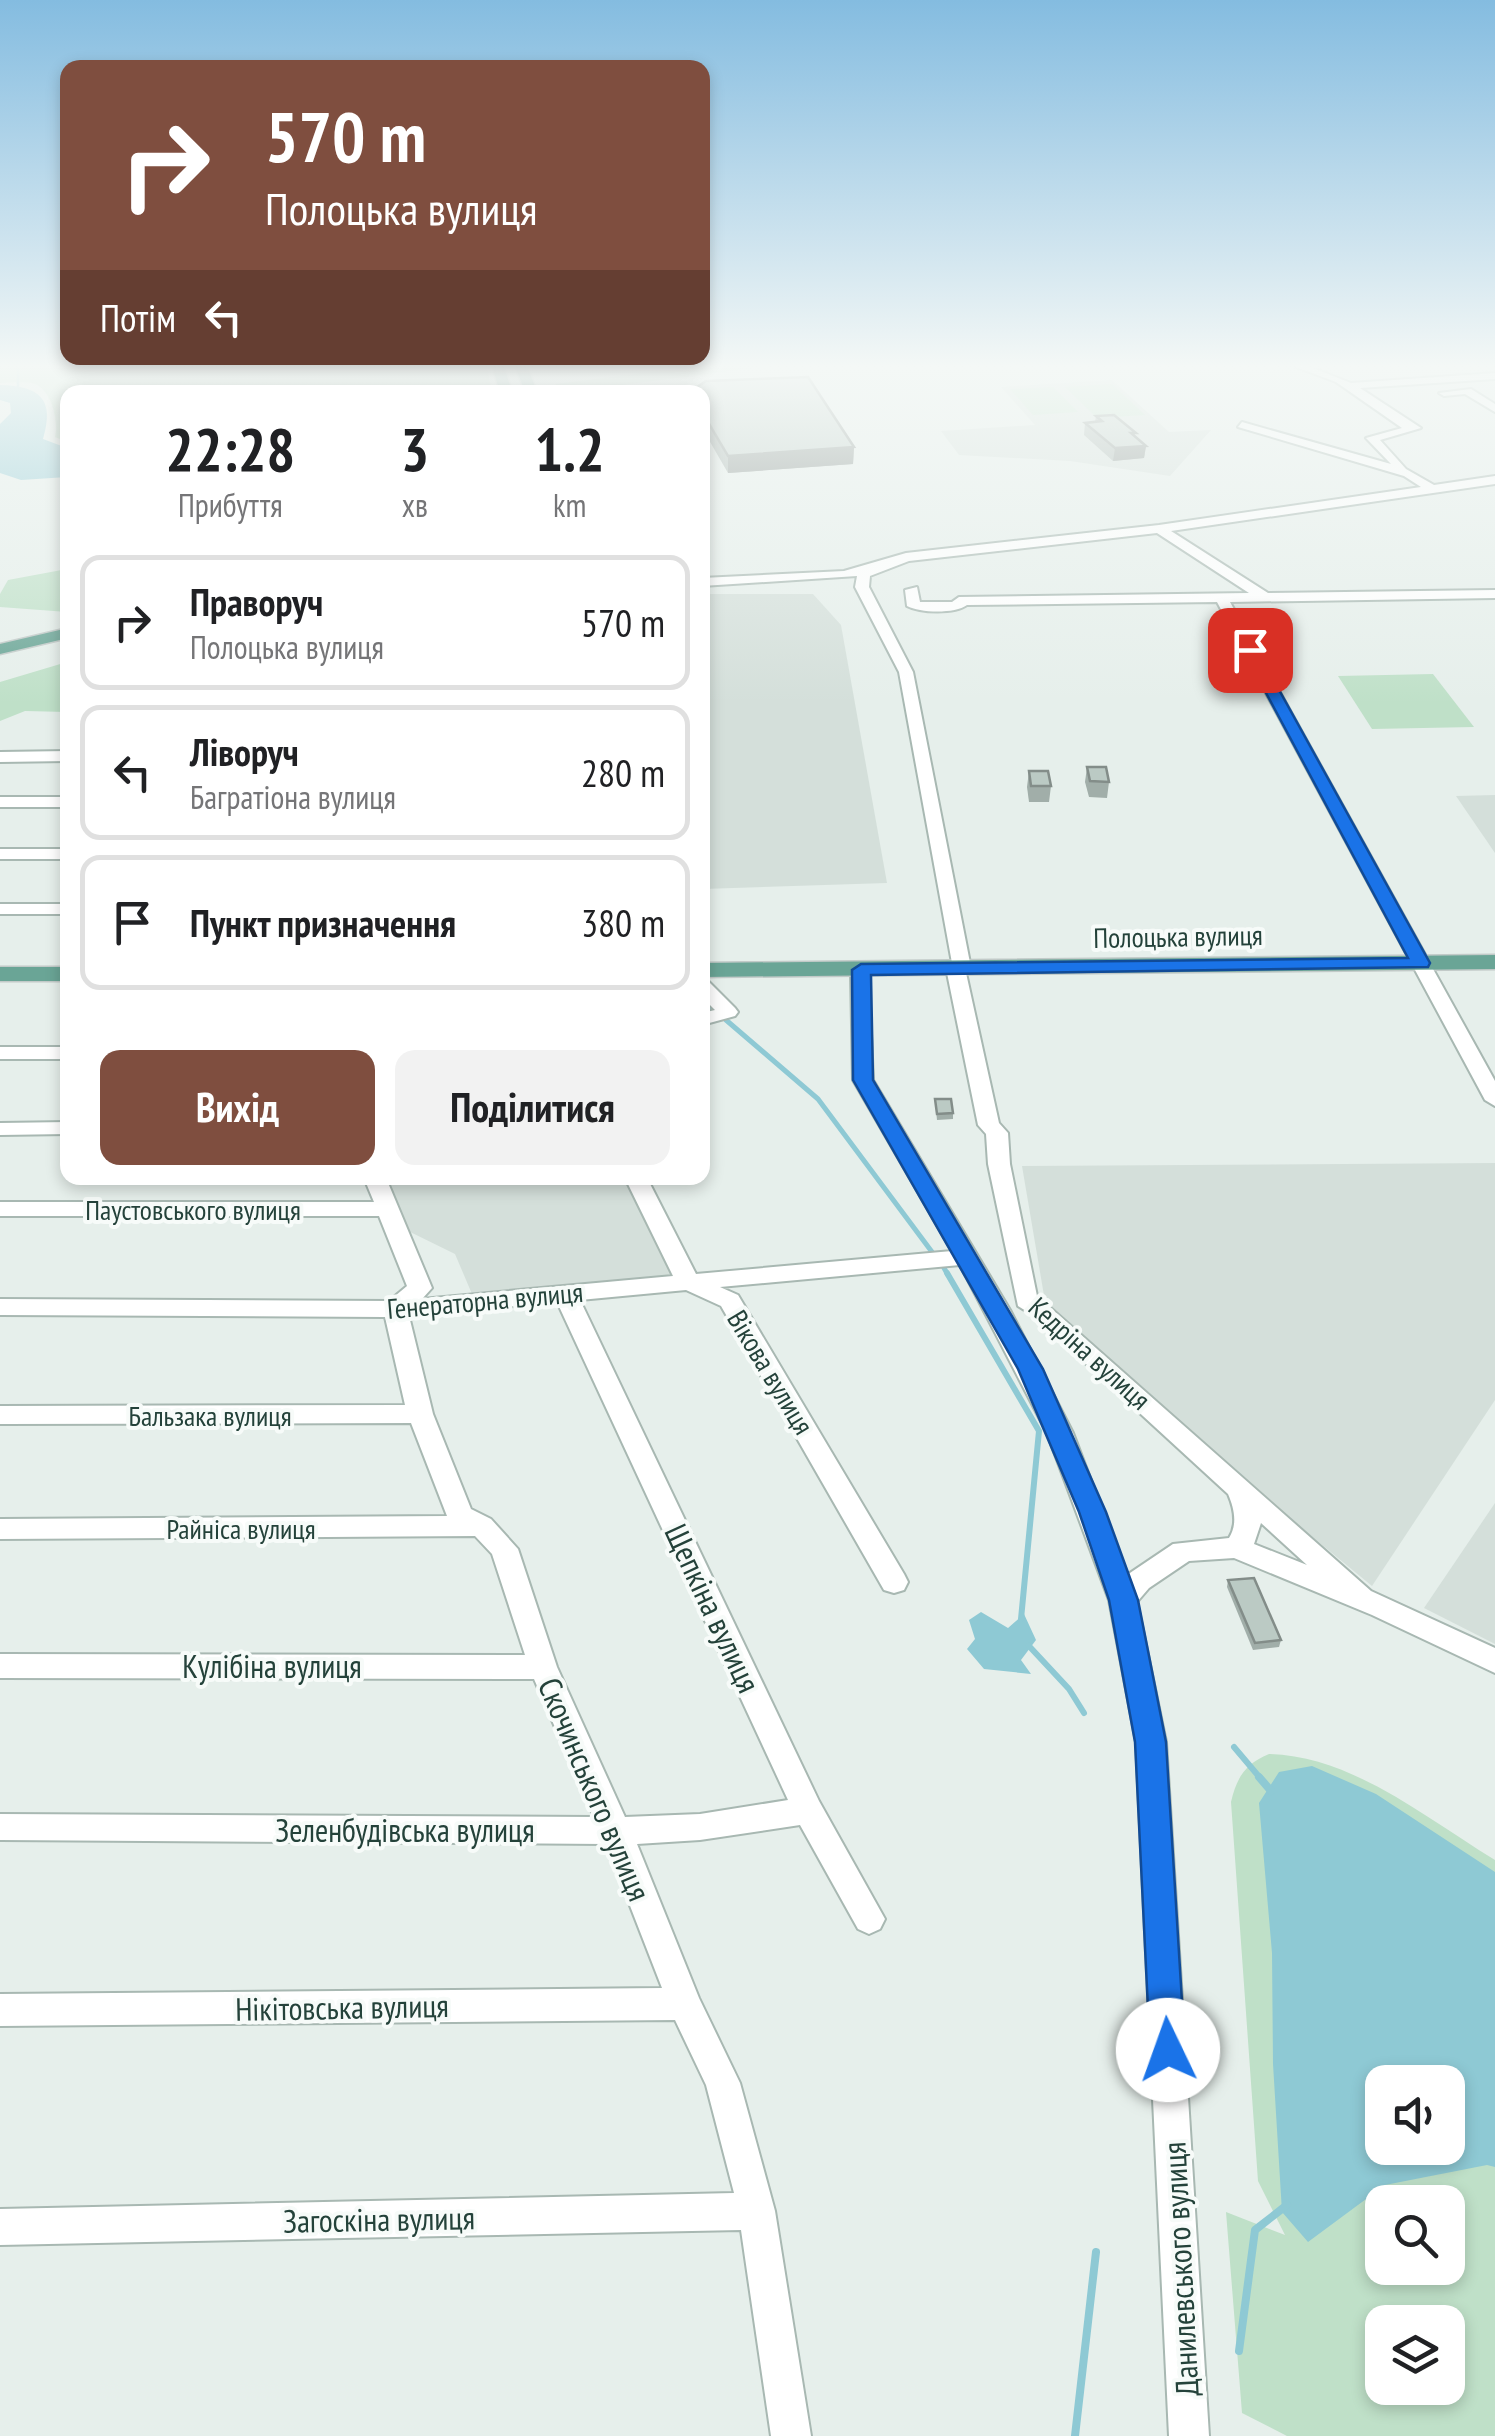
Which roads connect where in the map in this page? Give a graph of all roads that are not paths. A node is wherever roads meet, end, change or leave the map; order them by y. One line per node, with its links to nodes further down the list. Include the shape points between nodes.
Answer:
1 (1414, 477): 3 (street)
2 (1495, 480): 3 (street)
3 (1429, 487): 4 (street)
4 (1160, 529): 5 (street); 12 (street)
5 (880, 565): 6 (street); 7 (street, via 845,575)
6 (862, 583): 8 (street); 26 (street, Кедріна вулиця, via 906,672)
7 (710, 584)
8 (710, 585)
9 (912, 590): 11 (street, via 914,606)
10 (1495, 594): 12 (street)
11 (1222, 599): 12 (street); 25 (street)
12 (1268, 599)
13 (60, 635): 15 (main road)
14 (60, 649): 15 (main road)
15 (0, 654)
16 (60, 756): 17 (street)
17 (0, 757)
18 (0, 802): 19 (street)
19 (60, 802)
20 (0, 854): 21 (street)
21 (60, 854)
22 (60, 909): 23 (street)
23 (0, 910)
24 (1495, 962): 25 (main road, Полоцька вулиця)
25 (1421, 963): 26 (main road, Полоцька вулиця); 35 (street)
26 (959, 968): 28 (main road, Полоцька вулиця); 49 (street, Кедріна вулиця, via 1026,1300)
27 (710, 970): 28 (main road, Полоцька вулиця)
28 (861, 970): 42 (street, Данилевського вулиця, via 863,1080)
29 (0, 974): 30 (main road)
30 (60, 974)
31 (710, 994): 32 (street, via 728,1012)
32 (710, 1017)
33 (0, 1053): 34 (street)
34 (60, 1053)
35 (1495, 1100)
36 (60, 1128): 37 (street)
37 (0, 1130)
38 (377, 1185): 41 (street)
39 (640, 1185): 43 (street)
40 (0, 1209): 41 (street, Паустовського вулиця)
41 (386, 1209): 46 (street, via 420,1288)
42 (968, 1258): 43 (street, Генераторна вулиця); 55 (street, Данилевського вулиця, via 1060,1432)
43 (688, 1282): 44 (street, Генераторна вулиця); 53 (street, Вікова вулиця, via 730,1302)
44 (565, 1293): 46 (street, Генераторна вулиця); 59 (street, Щепкіна вулиця)
45 (0, 1307): 46 (street, Генераторна вулиця)
46 (395, 1309): 47 (street, Скочинського вулиця)
47 (420, 1414): 48 (street, Бальзака вулиця); 50 (street, Скочинського вулиця, via 460,1515)
48 (0, 1415)
49 (1239, 1488): 52 (street, via 1248,1524); 54 (street, Кедріна вулиця)
50 (482, 1526): 51 (street, Райніса вулиця); 58 (street, Скочинського вулиця, via 504,1549)
51 (0, 1529)
52 (1236, 1548): 54 (street, Кедріна вулиця); 55 (street, Кедріна вулиця, via 1183,1551 1139,1580)
53 (894, 1582)
54 (1360, 1597): 56 (street, Кедріна вулиця)
55 (1124, 1600): 68 (street, Данилевського вулиця, via 1150,1742)
56 (1495, 1660)
57 (0, 1666): 58 (street, Кулібіна вулиця)
58 (543, 1667): 61 (street, Скочинського вулиця)
59 (808, 1810): 61 (street, Зеленбудівська вулиця, via 700,1827); 62 (street, Щепкіна вулиця)
60 (0, 1827): 61 (street, Зеленбудівська вулиця)
61 (616, 1831): 63 (street, Скочинського вулиця)
62 (869, 1919)
63 (685, 2004): 64 (street, Нікітовська вулиця); 65 (street, Скочинського вулиця, via 723,2083)
64 (0, 2010)
65 (757, 2212): 66 (street, Загоскіна вулиця); 67 (street, Скочинського вулиця)
66 (0, 2227)
67 (791, 2436)
68 (1189, 2436)

